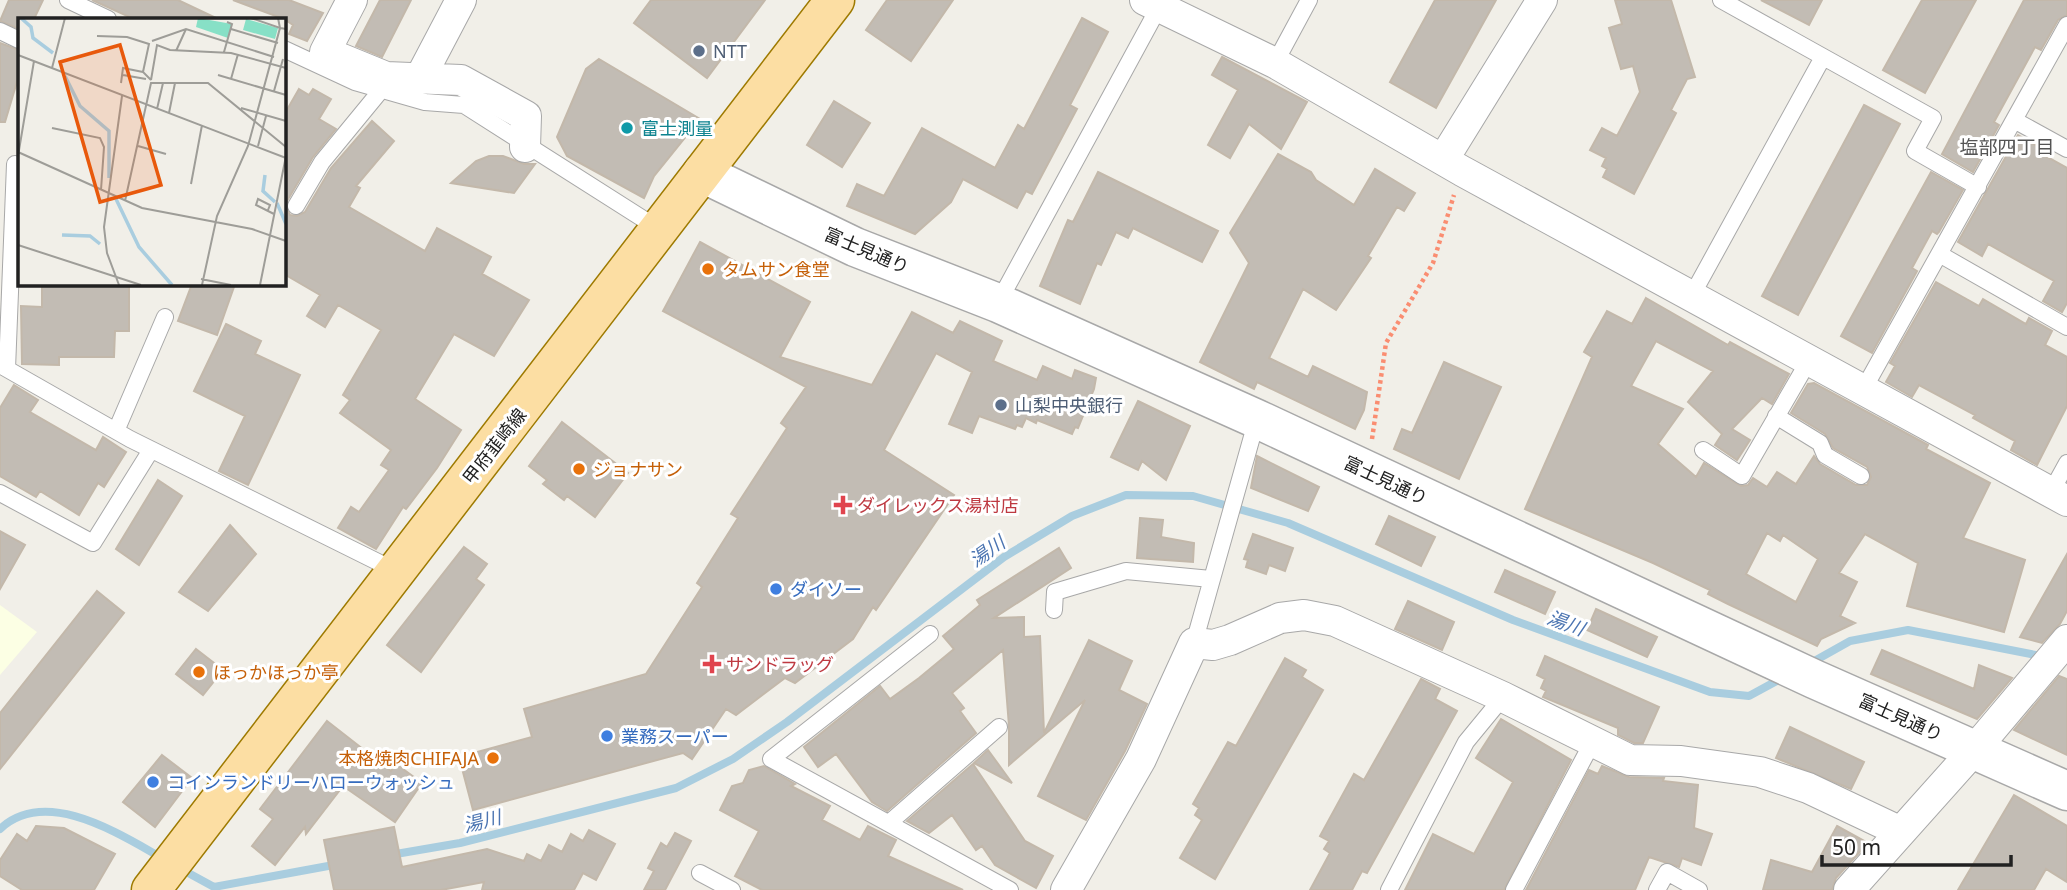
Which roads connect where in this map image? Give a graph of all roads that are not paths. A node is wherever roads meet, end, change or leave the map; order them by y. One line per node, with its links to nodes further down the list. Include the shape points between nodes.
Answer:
1 (68, 0): 9 (lane)
2 (352, 0): 16 (street, via 325,52 386,77)
3 (461, 0): 16 (street)
4 (835, 0): 23 (main road, 甲府韮崎線)
5 (1309, 0): 15 (lane)
6 (1542, 0): 22 (street)
7 (1721, 0): 14 (lane)
8 (1152, 3): 15 (street); 29 (lane)
9 (106, 18)
10 (2067, 25): 18 (lane)
11 (0, 31): 12 (lane)
12 (18, 40)
13 (285, 49): 17 (lane, via 355,82)
14 (1823, 57): 24 (lane, via 1933,118 1915,151); 28 (lane)
15 (1275, 63): 22 (street)
16 (420, 78): 19 (street, via 461,80 526,116)
17 (382, 89): 19 (lane, via 425,102 464,105); 25 (lane, via 322,162)
18 (2014, 120): 20 (lane); 24 (lane)
19 (525, 147): 26 (lane)
20 (2067, 149)
21 (15, 164): 33 (lane)
22 (1452, 165): 28 (street)
23 (702, 173): 26 (main road, 甲府韮崎線); 29 (street, 富士見通り, via 855,247)
24 (1978, 187): 27 (lane)
25 (296, 206)
26 (659, 229): 44 (main road, 甲府韮崎線)
27 (1941, 255): 31 (lane); 34 (lane)
28 (1691, 298): 32 (street)
29 (998, 303): 36 (street, 富士見通り)
30 (165, 317): 37 (lane)
31 (2067, 327)
32 (1808, 362): 34 (street); 35 (lane)
33 (4, 367): 37 (lane)
34 (1862, 392): 43 (street)
35 (1776, 416): 39 (lane, via 1742,476); 41 (lane, via 1820,443 1825,455)
36 (1256, 419): 45 (lane); 53 (street, 富士見通り, via 1814,679)
37 (116, 431): 38 (lane)
38 (151, 450): 42 (lane, via 93,543); 44 (lane)
39 (1703, 450)
40 (2067, 463): 43 (lane)
41 (1861, 476)
42 (0, 493)
43 (2059, 497)
44 (396, 570): 58 (main road, 甲府韮崎線)
45 (1212, 579): 46 (lane, via 1126,571 1055,592); 48 (lane)
46 (1054, 610)
47 (930, 634): 55 (lane, via 771,759)
48 (1194, 643): 50 (street, via 1213,645 1280,618 1304,615 1335,621); 61 (street, via 1142,759)
49 (2057, 652): 53 (street)
50 (1503, 697): 52 (street); 62 (lane, via 1466,742)
51 (999, 727): 55 (lane)
52 (1592, 743): 56 (street, via 1630,760 1681,761 1760,772 1808,788); 63 (lane)
53 (1975, 749): 54 (street, 富士見通り); 56 (street)
54 (2067, 790)
55 (889, 823): 60 (lane)
56 (1899, 831): 66 (street)
57 (700, 873): 59 (lane)
58 (163, 878)
59 (732, 890)
60 (1010, 890)
61 (1066, 890)
62 (1389, 890)
63 (1514, 890)
64 (1657, 890): 65 (lane, via 1667,872)
65 (1699, 890)
66 (1849, 890)

